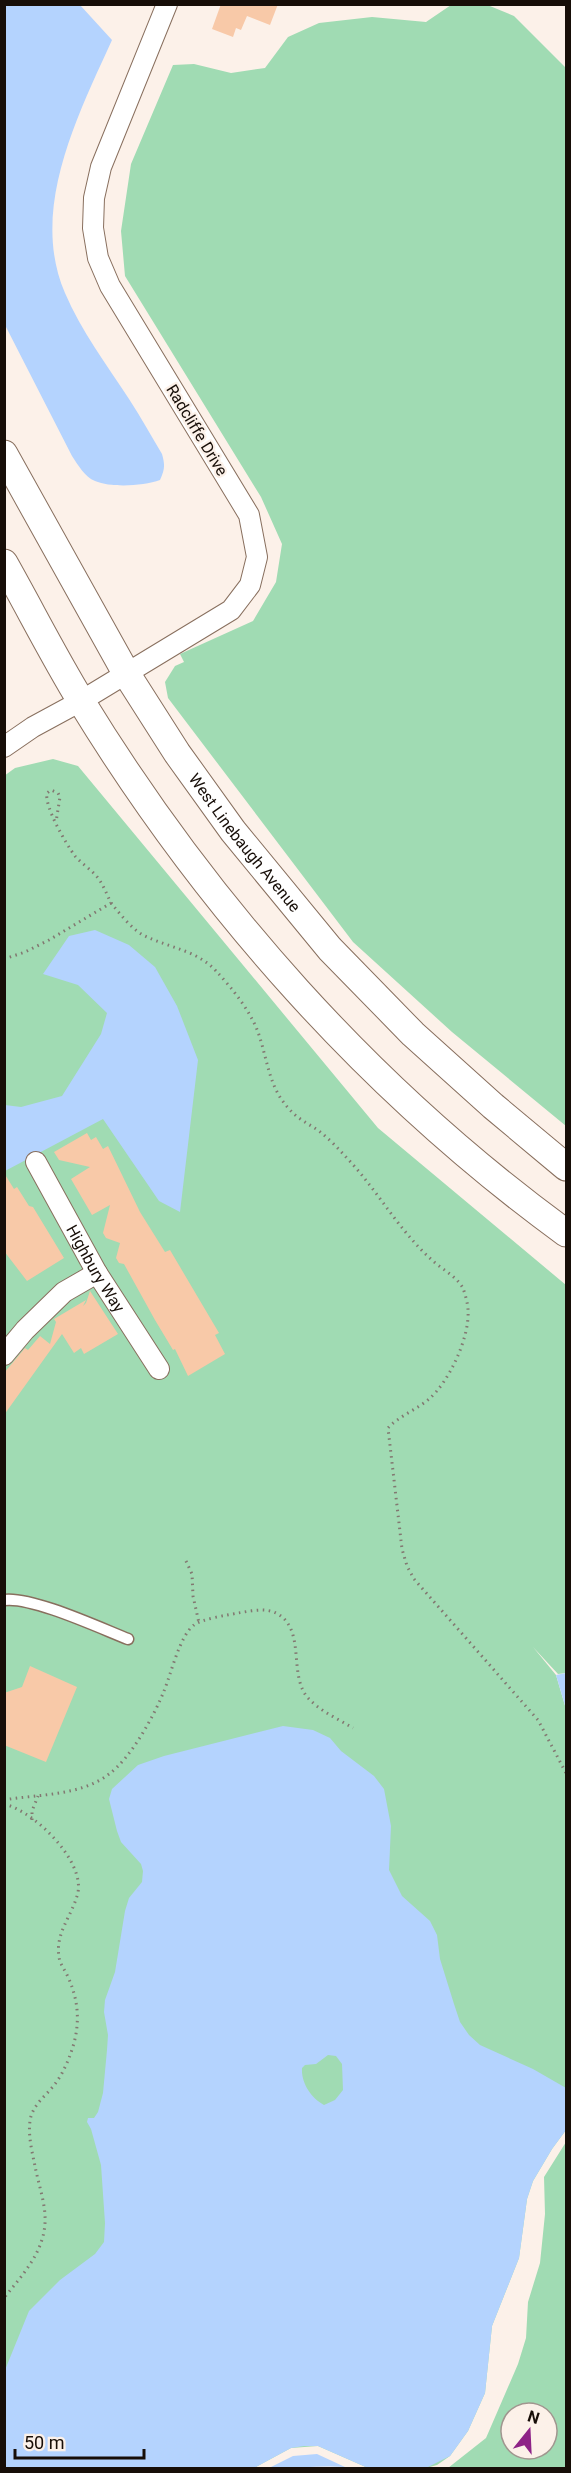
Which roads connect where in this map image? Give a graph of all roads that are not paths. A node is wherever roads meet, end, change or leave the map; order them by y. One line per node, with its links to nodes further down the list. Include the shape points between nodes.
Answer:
1 (167, 4): 4 (street, Radcliffe Drive, via 101,168 93,228 98,258 110,286 249,515 257,557 250,585 231,610)
2 (4, 454): 4 (main road, West Linebaugh Avenue)
3 (4, 563): 5 (main road)
4 (126, 673): 5 (street, Radcliffe Drive); 8 (main road, West Linebaugh Avenue, via 233,831 330,950 413,1034)
5 (81, 701): 6 (street, Radcliffe Drive); 9 (main road, via 193,864 314,1009 458,1148)
6 (4, 747)
7 (36, 1162): 10 (street, Highbury Way)
8 (567, 1167)
9 (567, 1233)
10 (97, 1273): 11 (street, via 64,1292); 12 (street, Highbury Way)
11 (4, 1355)
12 (159, 1369)
13 (4, 1600): 14 (lane, via 14,1599)
14 (128, 1639)

